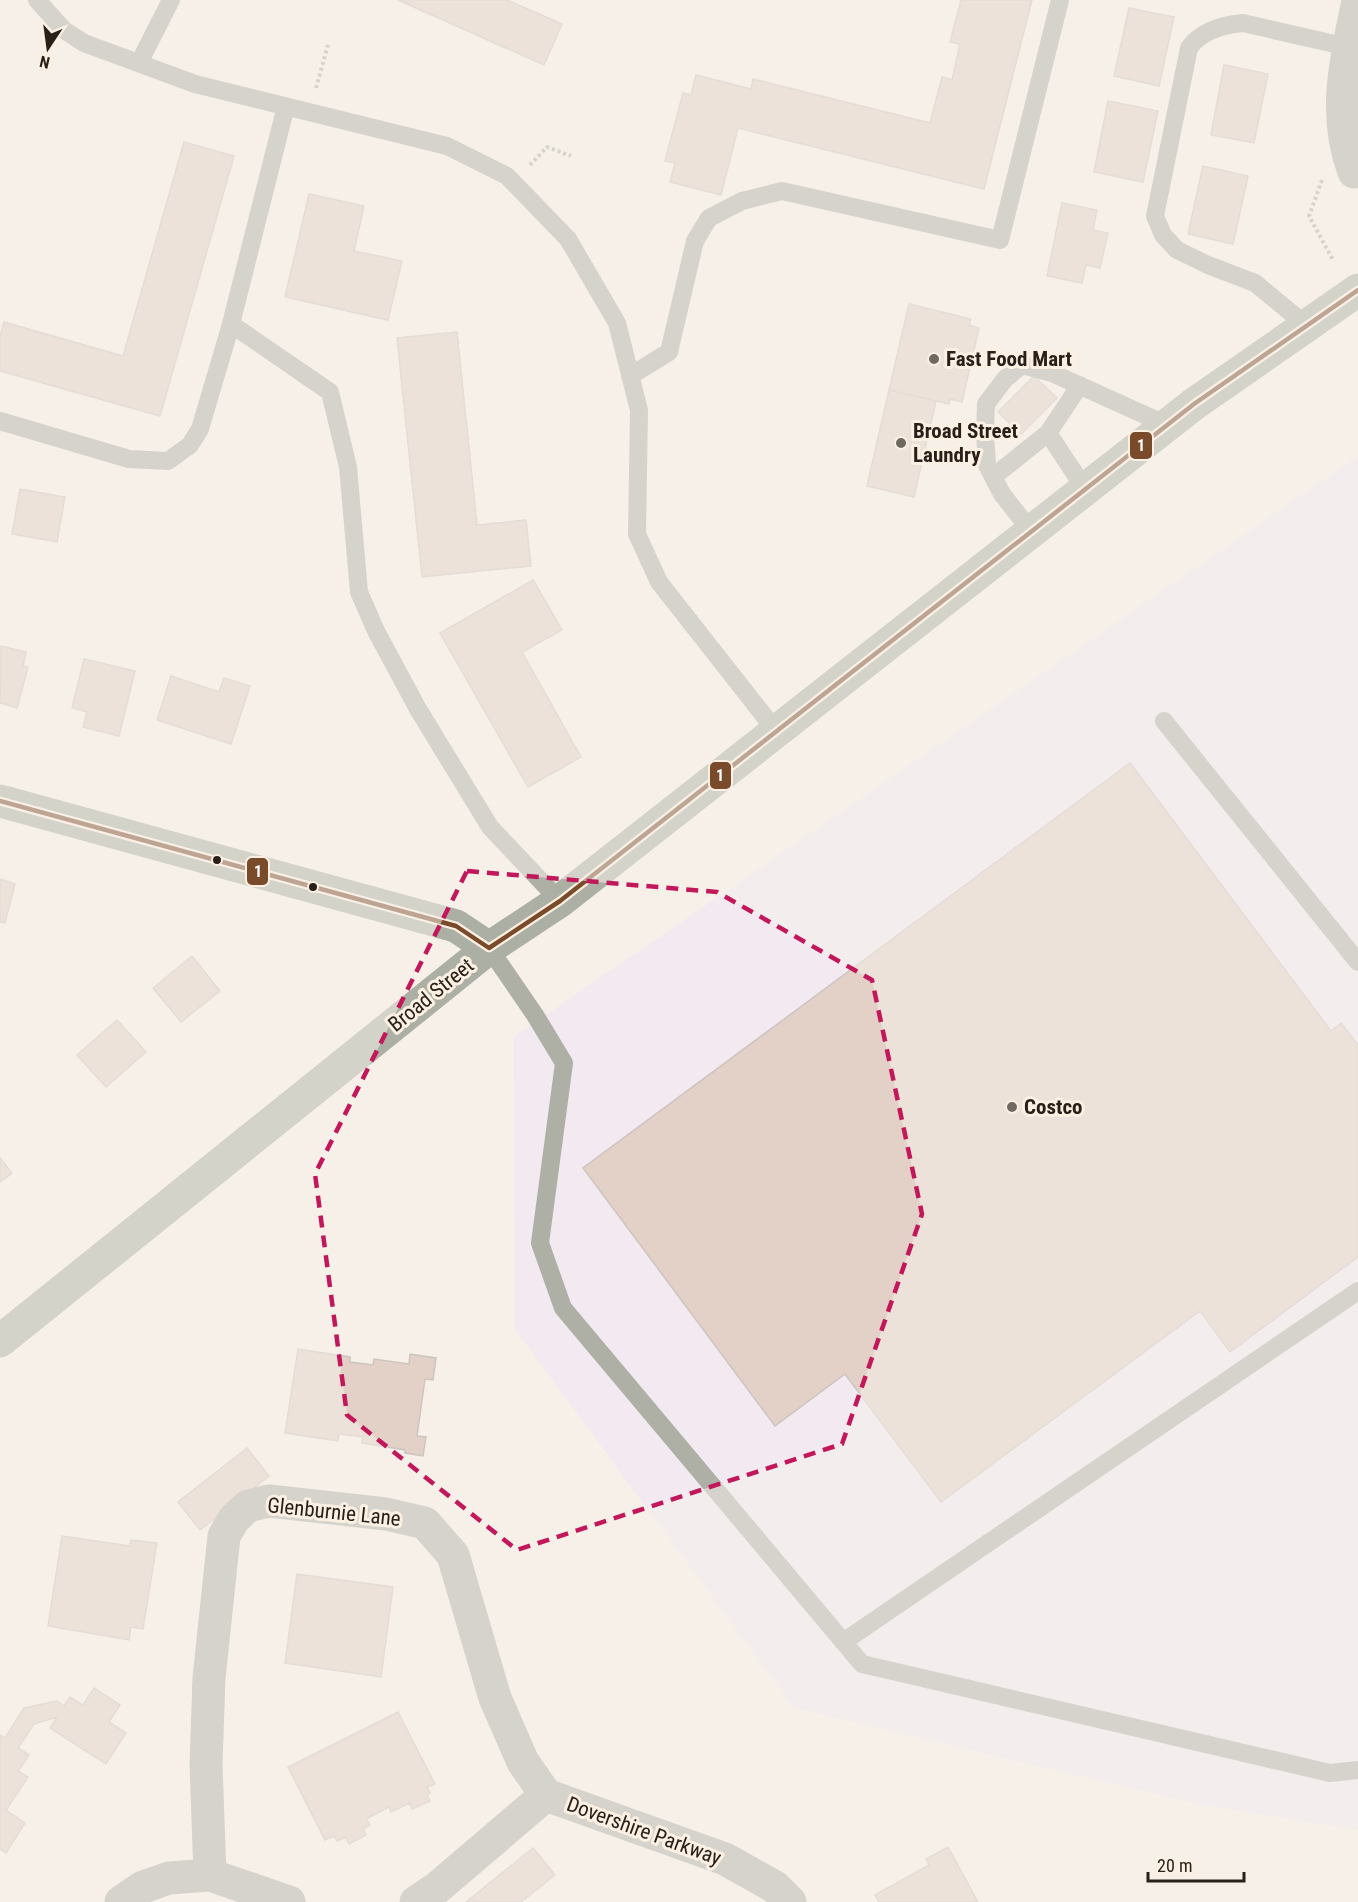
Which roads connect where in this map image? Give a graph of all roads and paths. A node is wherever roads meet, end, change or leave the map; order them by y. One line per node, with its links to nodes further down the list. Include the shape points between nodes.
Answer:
1 (37, 0): 7 (lane, via 64,30 84,43)
2 (171, 0): 7 (lane)
3 (1059, 0): 17 (lane, via 1000,240 782,191 742,201 709,218 695,241 669,352)
4 (1358, 1): 6 (street)
5 (328, 45): 8 (path)
6 (1348, 47): 11 (street, via 1342,92); 16 (lane, via 1243,23 1225,25 1195,39 1189,48 1155,216 1163,235 1177,250 1254,283)
7 (139, 63): 9 (lane, via 195,84)
8 (314, 94)
9 (286, 106): 15 (lane); 17 (lane, via 447,146 507,176 568,239 617,323)
10 (571, 156): 12 (path, via 547,147)
11 (1351, 164): 13 (path, via 1321,180 1309,216)
12 (526, 169)
13 (1333, 260)
14 (1358, 290): 16 (main road, Broad Street)
15 (231, 324): 19 (lane, via 200,429 190,445 168,461 129,459); 28 (lane, via 330,392 348,467 359,592 376,631 490,827)
16 (1307, 326): 20 (main road, Broad Street)
17 (630, 376): 26 (lane, via 639,410 637,534 659,582)
18 (1080, 385): 20 (lane); 21 (lane); 22 (lane, via 1022,365 1005,380 986,404 987,465)
19 (0, 421)
20 (1167, 425): 23 (main road, Broad Street)
21 (1048, 433): 22 (lane); 23 (lane)
22 (993, 477): 24 (lane)
23 (1085, 489): 24 (main road, Broad Street)
24 (1031, 531): 26 (main road, Broad Street)
25 (1164, 721): 30 (lane)
26 (776, 731): 28 (main road, Broad Street)
27 (0, 801): 29 (main road, via 456,926)
28 (560, 901): 29 (main road, Broad Street)
29 (489, 948): 32 (main road, Broad Street); 33 (lane, via 564,1063 540,1243 562,1308)
30 (1358, 962)
31 (1358, 1291): 33 (lane)
32 (0, 1341)
33 (843, 1642): 34 (lane, via 862,1664 1330,1773)
34 (1358, 1770)
35 (546, 1795): 36 (street, Glenburnie Lane, via 523,1762 495,1698 453,1555 425,1523 386,1514 269,1501 248,1506 224,1536 209,1678 206,1764); 39 (street, Dovershire Parkway); 40 (street, Dovershire Parkway, via 725,1859 775,1887)
36 (210, 1875): 37 (street, via 169,1878 143,1887); 38 (street)
37 (121, 1902)
38 (289, 1902)
39 (416, 1902)
40 (790, 1902)

